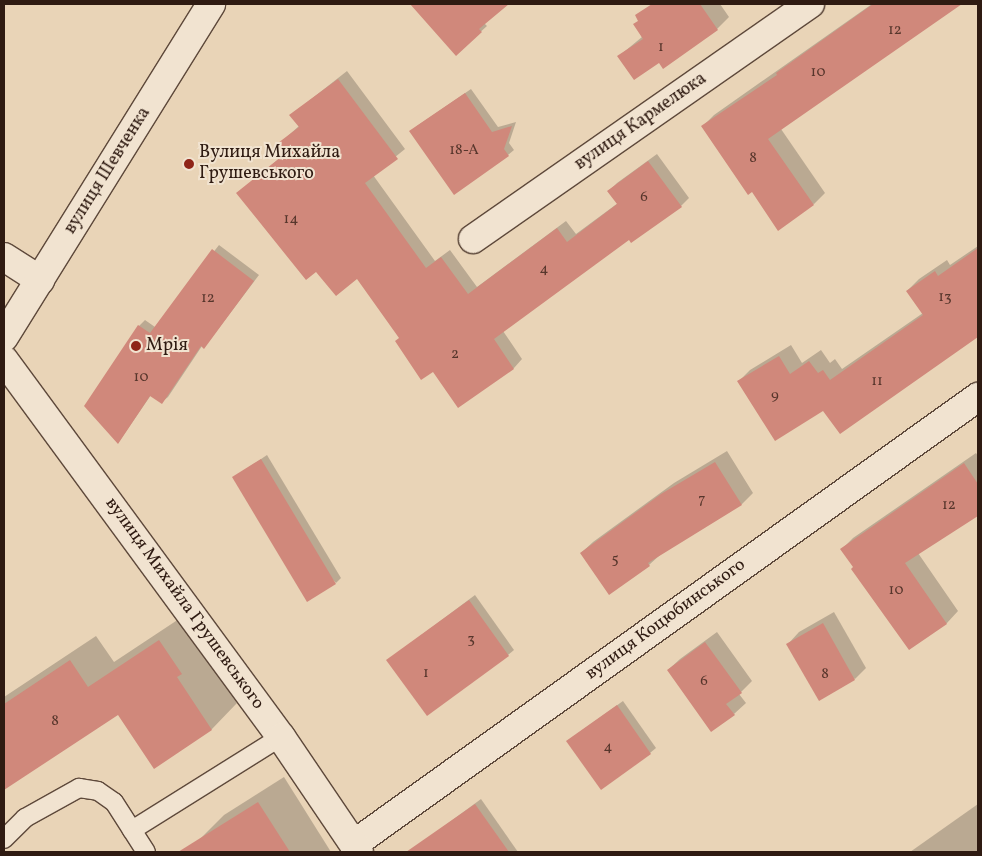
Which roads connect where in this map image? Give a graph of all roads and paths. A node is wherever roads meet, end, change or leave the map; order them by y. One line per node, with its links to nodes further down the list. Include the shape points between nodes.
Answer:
1 (211, 4): 5 (street, вулиця Шевченка)
2 (810, 4): 3 (street, вулиця Кармелюка)
3 (473, 240)
4 (4, 257): 5 (street)
5 (40, 280): 6 (street, вулиця Шевченка)
6 (4, 337)
7 (4, 360): 9 (street, вулиця Михайла Грушевського)
8 (978, 396): 12 (street, вулиця Коцюбинського)
9 (282, 737): 10 (lane); 12 (street, вулиця Михайла Грушевського)
10 (132, 830): 11 (lane, via 114,802 98,791 79,788 25,818); 13 (lane)
11 (4, 839)
12 (357, 848)
13 (146, 852)

